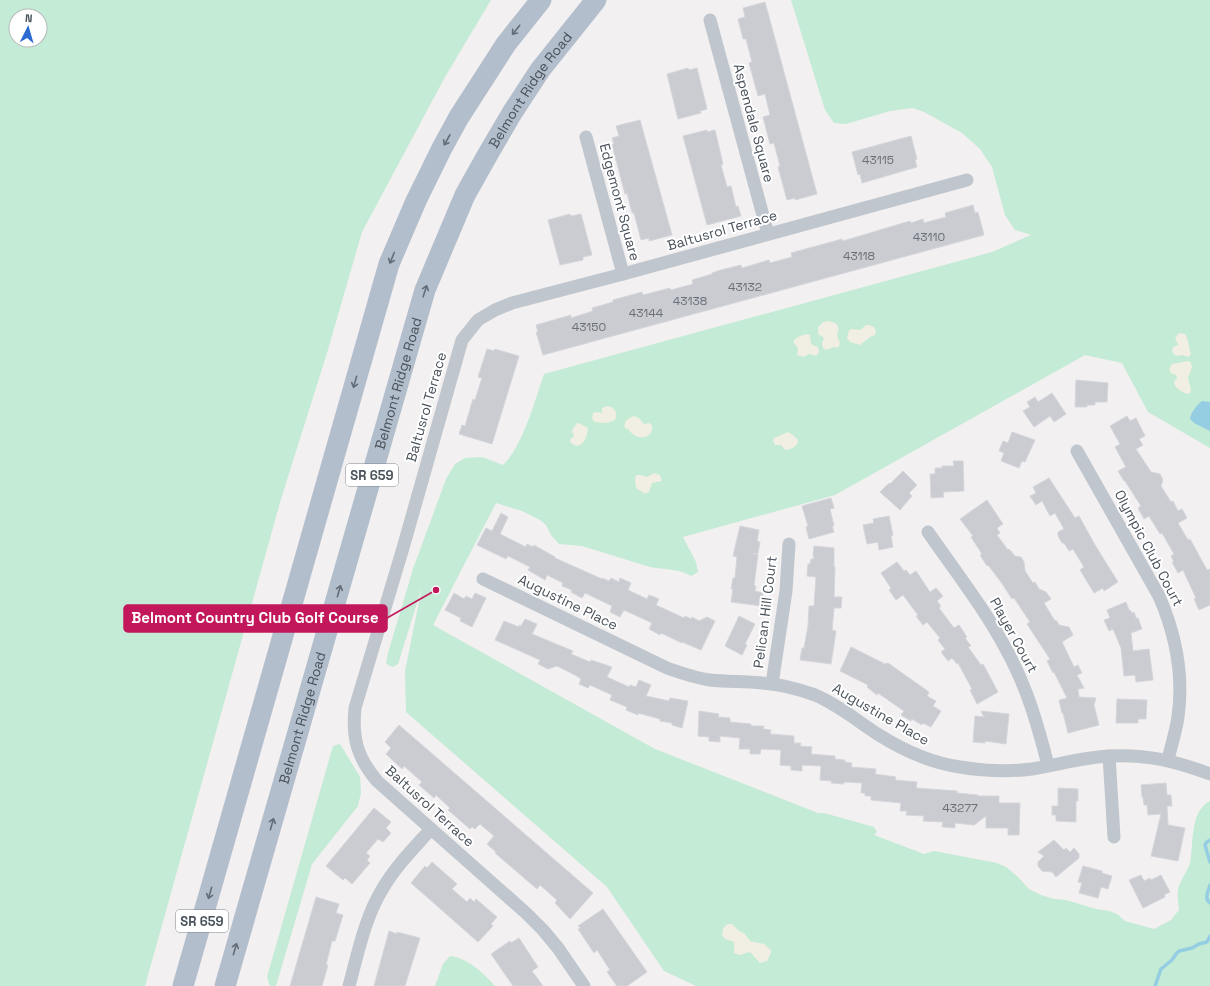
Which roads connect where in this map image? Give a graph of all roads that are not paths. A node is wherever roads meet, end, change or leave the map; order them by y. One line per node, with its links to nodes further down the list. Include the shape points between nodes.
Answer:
1 (541, 0): 19 (main road, SR 659, one-way to 19, via 506,44 459,118 416,202 389,264)
2 (596, 0): 20 (main road, Belmont Ridge Road / SR 659, one-way to 2, via 425,290 465,195 512,113 540,70)
3 (710, 20): 6 (street, Aspendale Square)
4 (586, 137): 7 (street, Edgemont Square)
5 (966, 180): 6 (street, Baltusrol Terrace)
6 (768, 234): 7 (street, Baltusrol Terrace)
7 (623, 274): 17 (street, Baltusrol Terrace, via 512,303 478,320 462,340 355,708 353,725 360,756 368,770)
8 (1077, 451): 14 (street, Olympic Club Court, via 1159,596 1175,641 1180,690 1178,718)
9 (928, 532): 15 (street, Player Court, via 1008,652 1022,680)
10 (789, 544): 12 (street, Pelican Hill Court, via 786,591)
11 (483, 579): 12 (street, Augustine Place, via 667,668 710,680)
12 (772, 684): 15 (street, Augustine Place, via 814,695 838,707 878,734 929,759 981,770 1009,771)
13 (1109, 756): 14 (street, Augustine Place, via 1130,755); 15 (street, Augustine Place); 18 (street)
14 (1168, 760): 16 (street, Augustine Place)
15 (1048, 765)
16 (1210, 774)
17 (431, 829): 21 (street, via 393,872 382,889 372,909); 22 (street, Baltusrol Terrace, via 526,912 558,948)
18 (1114, 836)
19 (183, 986)
20 (225, 986)
21 (349, 986)
22 (584, 986)

